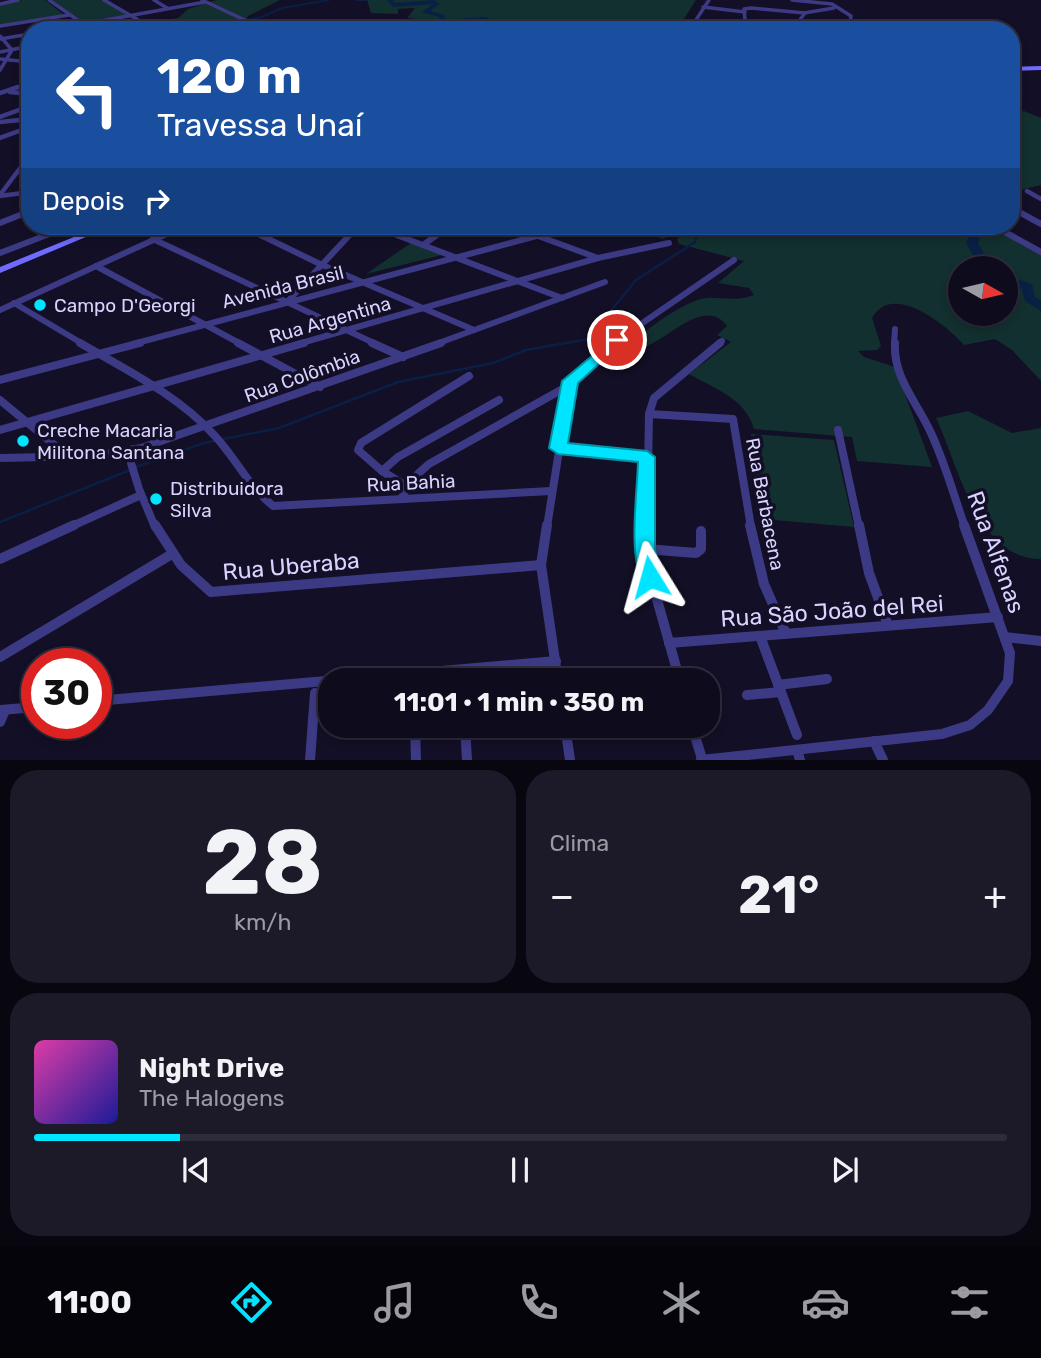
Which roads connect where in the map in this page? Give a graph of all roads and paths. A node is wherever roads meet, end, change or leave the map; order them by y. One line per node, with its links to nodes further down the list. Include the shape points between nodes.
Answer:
1 (18, 0): 9 (street)
2 (49, 0): 16 (street)
3 (104, 0): 17 (street)
4 (155, 0): 11 (street)
5 (709, 0): 12 (street)
6 (765, 0): 13 (street)
7 (792, 0): 10 (street)
8 (203, 1): 11 (street); 22 (street)
9 (0, 4)
10 (838, 7): 15 (street); 26 (street, via 850,15)
11 (168, 8): 17 (street)
12 (703, 8): 14 (street); 23 (street)
13 (761, 9): 14 (street, via 746,8); 15 (street)
14 (745, 12): 24 (street)
15 (804, 13): 25 (street, via 807,15)
16 (69, 15): 18 (street); 19 (street)
17 (130, 15): 20 (street); 21 (street)
18 (31, 21)
19 (79, 21)
20 (99, 21)
21 (141, 21)
22 (248, 21)
23 (695, 21)
24 (743, 21)
25 (799, 21)
26 (850, 21)
27 (21, 23): 28 (street)
28 (0, 26)
29 (21, 35): 30 (street)
30 (1, 38): 32 (street)
31 (21, 48): 32 (street)
32 (12, 50): 33 (street); 35 (street)
33 (0, 52)
34 (0, 59): 35 (street)
35 (7, 60): 36 (street); 39 (street)
36 (21, 60)
37 (1041, 66): 38 (main road)
38 (1020, 67)
39 (0, 70)
40 (21, 86): 41 (street)
41 (2, 91): 42 (street)
42 (21, 93)
43 (21, 110): 45 (street)
44 (21, 119): 45 (street)
45 (0, 120)
46 (21, 130): 47 (street)
47 (0, 138)
48 (21, 167): 51 (street)
49 (1027, 191): 52 (street)
50 (21, 193): 51 (street)
51 (0, 196)
52 (1041, 199)
53 (1020, 212): 56 (street)
54 (21, 215): 55 (street)
55 (0, 223)
56 (1041, 224)
57 (47, 235): 72 (street)
58 (70, 235): 76 (main road)
59 (86, 235): 79 (main road)
60 (163, 235): 68 (street)
61 (260, 235): 77 (street)
62 (349, 235): 77 (street)
63 (397, 235): 70 (street)
64 (437, 235): 70 (street)
65 (542, 235): 67 (street, Avenida Brasil)
66 (1010, 235): 71 (street)
67 (538, 236): 73 (street, Avenida Brasil); 74 (street)
68 (153, 239): 78 (street); 84 (street)
69 (669, 243): 74 (street, Rua Argentina)
70 (423, 245): 73 (street)
71 (1041, 252)
72 (0, 253)
73 (453, 258): 80 (street, Avenida Brasil); 82 (street)
74 (598, 258): 82 (street, Rua Argentina)
75 (734, 260): 98 (street, via 617,340)
76 (0, 263)
77 (320, 264): 80 (street); 84 (street)
78 (96, 266): 85 (street); 88 (street)
79 (0, 270)
80 (364, 282): 84 (street, Avenida Brasil); 86 (street)
81 (605, 282): 83 (street, Rua Colômbia)
82 (516, 283): 83 (street); 86 (street, Rua Argentina)
83 (563, 298): 89 (street, Rua Colômbia)
84 (288, 301): 88 (street, Avenida Brasil); 91 (street)
85 (14, 303): 87 (street); 93 (street)
86 (428, 309): 89 (street); 91 (street, Rua Argentina)
87 (0, 310)
88 (204, 323): 93 (street, Avenida Brasil); 94 (street)
89 (474, 330): 95 (street, Rua Colômbia)
90 (895, 330): 123 (street, Rua Alfenas, via 899,375 931,432)
91 (351, 331): 94 (street, Rua Argentina); 95 (street)
92 (722, 341): 103 (street, via 654,398)
93 (99, 354): 97 (street, Avenida Brasil); 100 (street)
94 (264, 355): 99 (street); 100 (street, Rua Argentina)
95 (403, 357): 99 (street, Rua Colômbia)
96 (469, 376): 113 (street, via 361,443 358,450)
97 (0, 380)
98 (568, 385): 108 (street); 114 (street, via 429,464)
99 (320, 387): 105 (street, Rua Colômbia)
100 (152, 388): 104 (street, Rua Argentina); 105 (street)
101 (0, 400): 104 (street)
102 (499, 400): 113 (street, via 398,457)
103 (649, 414): 111 (street); 125 (street, Rua Barbacena, via 733,419 752,536 764,584)
104 (30, 422): 106 (street, Rua Argentina); 110 (street)
105 (206, 427): 109 (street, Rua Colômbia); 117 (street, Rua Bahia, via 260,497 273,506)
106 (0, 429)
107 (838, 430): 124 (street, via 869,573)
108 (558, 448): 111 (street); 115 (street)
109 (127, 450): 110 (street, Rua Colômbia); 116 (street, Rua Uberaba)
110 (69, 457): 112 (street, Rua Colômbia)
111 (647, 457): 119 (street)
112 (0, 458)
113 (382, 471): 114 (street)
114 (406, 486): 117 (street)
115 (551, 491): 117 (street, Rua Bahia); 122 (street)
116 (141, 495): 120 (street, Rua Uberaba); 121 (street)
117 (401, 499)
118 (701, 531): 119 (street, via 701,549 696,553)
119 (645, 549): 129 (street)
120 (172, 554): 122 (street, Rua Uberaba, via 211,592); 130 (street)
121 (0, 559)
122 (541, 565): 131 (street)
123 (998, 617): 124 (street, Rua São João del Rei); 127 (street, Rua Alfenas)
124 (888, 625): 125 (street, Rua São João del Rei)
125 (786, 634): 126 (street, Rua São João del Rei)
126 (760, 636): 129 (street, Rua São João del Rei); 135 (street)
127 (1005, 637): 128 (street); 147 (street, Rua Alfenas, via 1010,653 1008,681 980,718 942,734)
128 (1041, 641)
129 (669, 643): 133 (street)
130 (0, 657)
131 (556, 661): 132 (street); 138 (street)
132 (557, 668)
133 (676, 668)
134 (827, 679): 135 (street)
135 (779, 688): 137 (street); 142 (street)
136 (315, 693): 149 (street)
137 (747, 695)
138 (112, 700)
139 (21, 708): 140 (street)
140 (2, 710): 141 (street)
141 (0, 722)
142 (797, 735)
143 (415, 738): 150 (street)
144 (466, 738): 151 (street)
145 (567, 738): 152 (street)
146 (695, 738): 153 (street)
147 (874, 741): 148 (street, Rua Alfenas); 154 (street)
148 (799, 755): 153 (street, Rua Alfenas)
149 (310, 760)
150 (416, 760)
151 (467, 760)
152 (570, 760)
153 (701, 760)
154 (883, 760)

